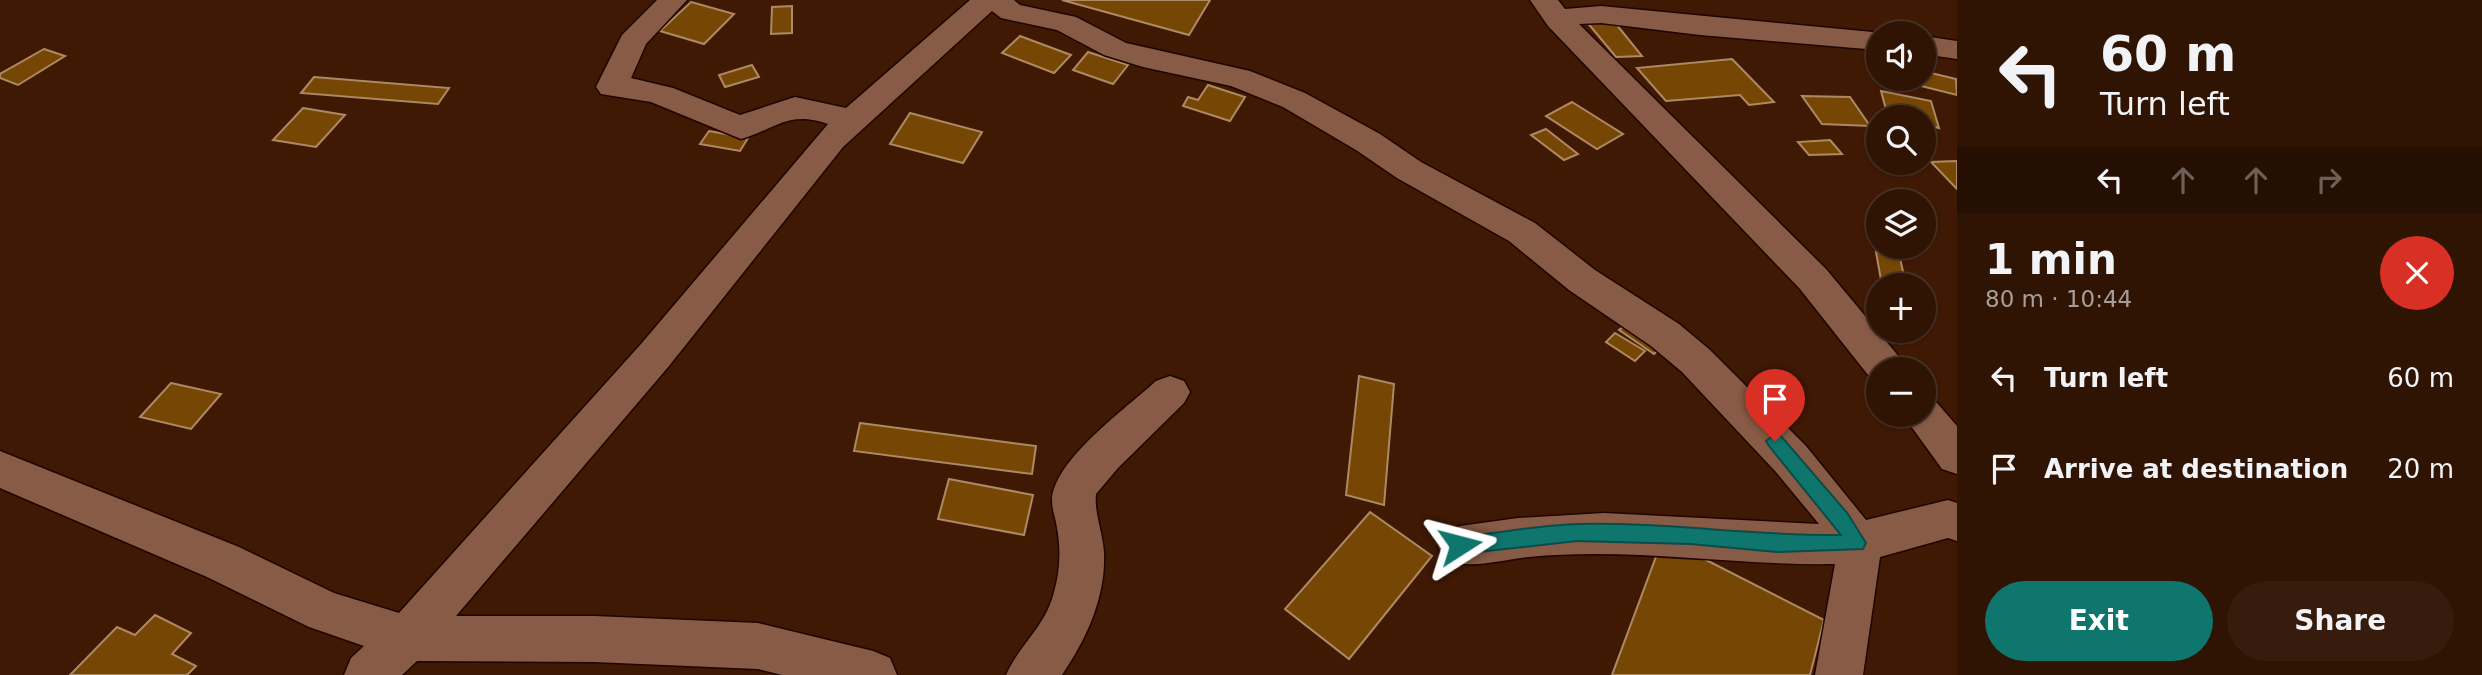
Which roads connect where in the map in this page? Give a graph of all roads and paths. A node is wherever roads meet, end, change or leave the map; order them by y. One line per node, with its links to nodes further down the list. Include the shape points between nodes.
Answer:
1 (673, 0): 8 (street, via 633,41 612,87 628,86 672,99 741,128 793,106 815,108)
2 (987, 0): 8 (street)
3 (997, 0): 15 (street, via 1011,12 1066,23 1124,52 1239,78 1294,100 1521,232 1696,361 1791,460)
4 (1551, 10): 5 (street); 9 (street, via 1813,279)
5 (1866, 40)
6 (1936, 47): 7 (street)
7 (1957, 50)
8 (851, 121): 17 (street, via 831,139 655,355)
9 (1876, 357)
10 (1170, 392): 20 (street, via 1086,474 1075,492 1081,536 1074,612)
11 (1933, 427): 12 (street)
12 (1957, 456)
13 (0, 469): 17 (street, via 223,562 325,612)
14 (1954, 514): 15 (street)
15 (1856, 543): 16 (street, via 1777,544 1577,533); 21 (street, via 1858,565)
16 (1460, 545)
17 (407, 638): 18 (street); 19 (street, via 758,646)
18 (368, 675)
19 (873, 675)
20 (1030, 675)
21 (1839, 675)

